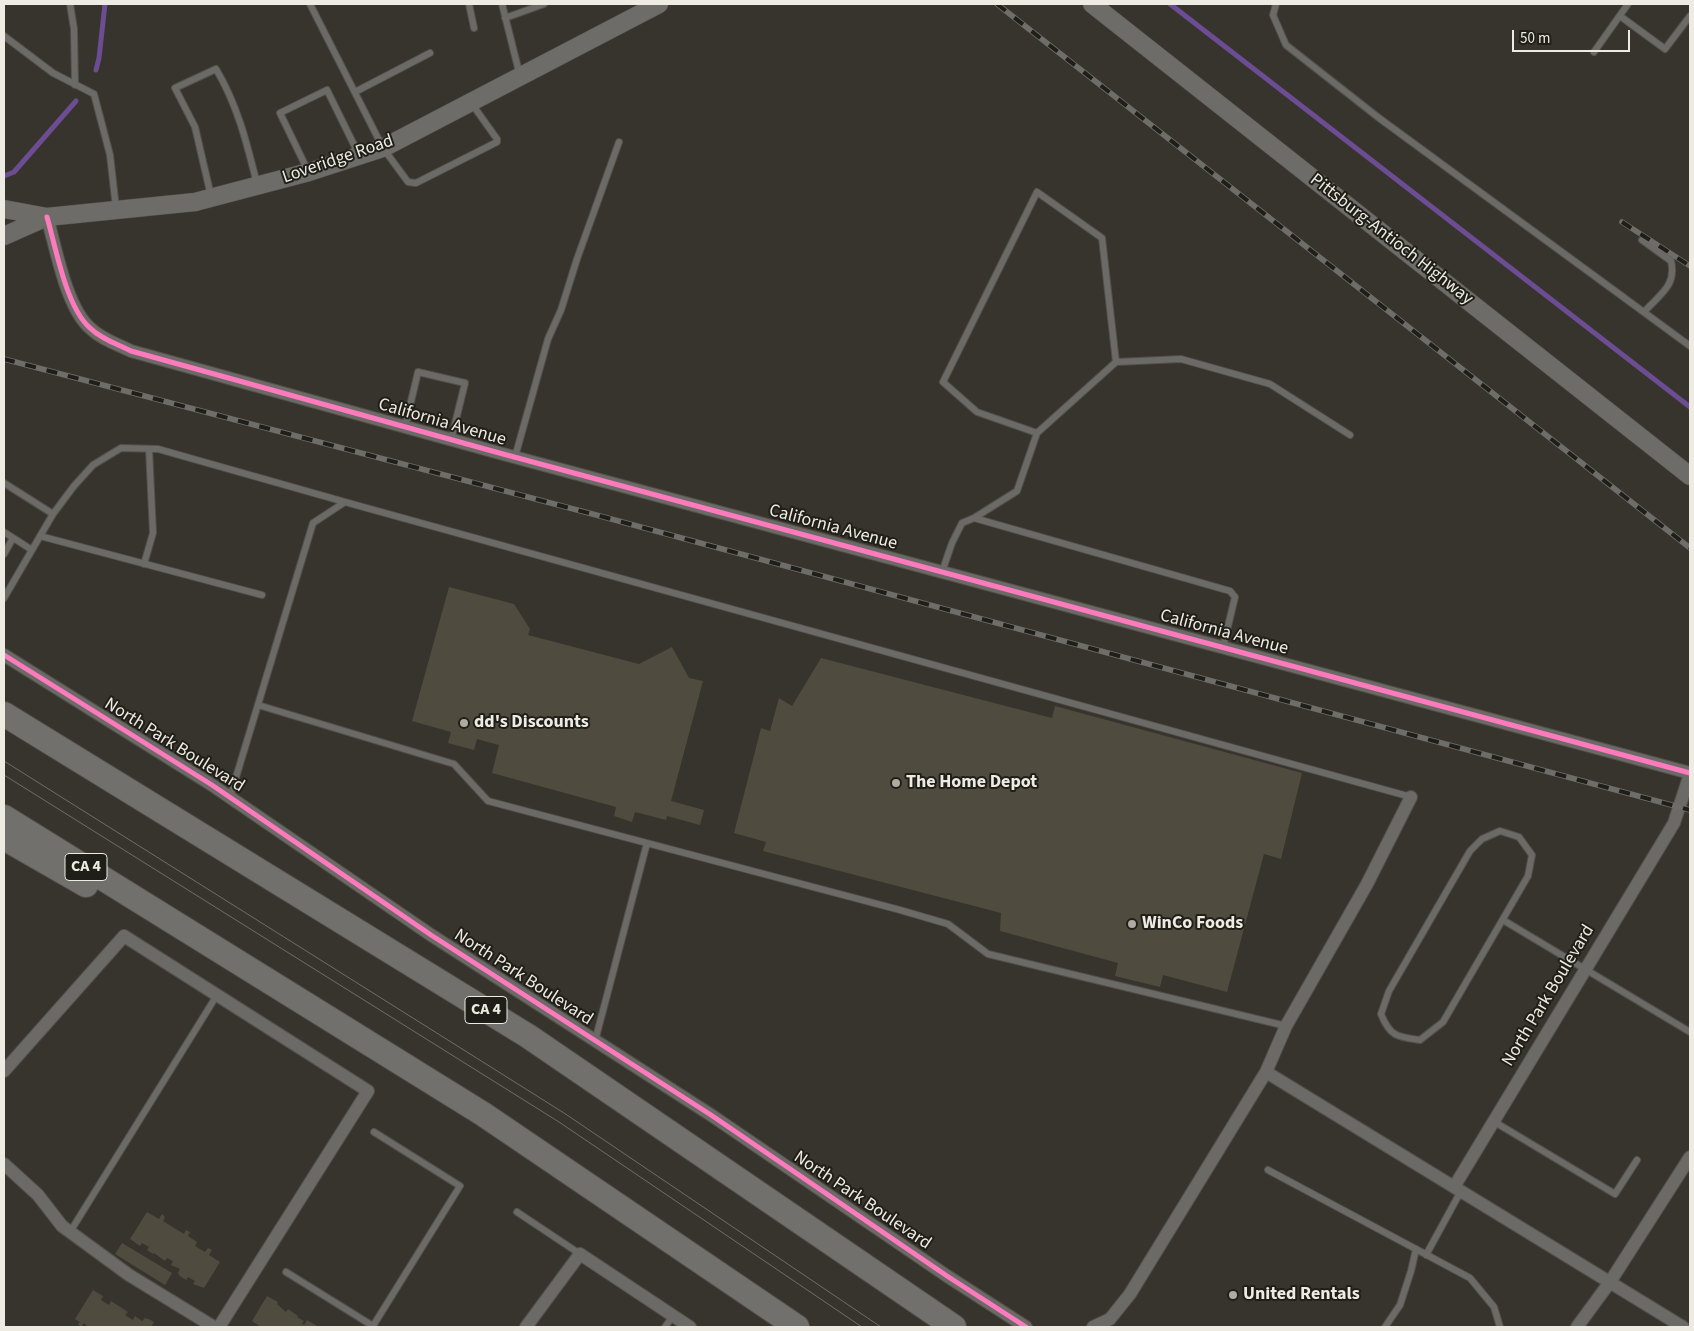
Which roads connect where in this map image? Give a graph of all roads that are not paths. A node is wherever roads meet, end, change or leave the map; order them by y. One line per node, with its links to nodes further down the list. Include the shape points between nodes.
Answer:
1 (70, 4): 18 (lane)
2 (310, 4): 19 (lane)
3 (469, 4): 13 (lane)
4 (502, 4): 12 (lane)
5 (544, 4): 12 (lane)
6 (659, 4): 17 (main road, Loveridge Road)
7 (1092, 4): 41 (main road, Pittsburg-Antioch Highway)
8 (1276, 4): 32 (lane, via 1273,15 1286,45 1379,118)
9 (1628, 4): 10 (lane)
10 (1620, 16): 11 (lane, via 1665,49); 15 (lane)
11 (1690, 16)
12 (505, 18): 17 (lane)
13 (474, 28)
14 (4, 36): 18 (lane, via 53,74)
15 (1594, 52)
16 (430, 53): 19 (lane)
17 (520, 77): 20 (main road, Loveridge Road)
18 (75, 85): 28 (lane, via 94,94 110,155)
19 (355, 92): 22 (lane)
20 (471, 103): 22 (main road, Loveridge Road); 22 (lane, via 497,139 469,157 413,184 408,182)
21 (619, 142): 40 (lane, via 548,339)
22 (383, 148): 23 (main road, Loveridge Road)
23 (360, 156): 24 (main road, Loveridge Road); 24 (lane, via 328,90 280,113)
24 (309, 172): 25 (main road, Loveridge Road)
25 (258, 186): 26 (main road, Loveridge Road); 26 (lane, via 237,110 216,70 175,88 195,127)
26 (212, 197): 28 (main road, Loveridge Road, via 195,202)
27 (4, 209): 29 (main road, Loveridge Road)
28 (117, 210): 29 (main road, Loveridge Road)
29 (47, 217): 30 (main road, Loveridge Road); 35 (street, California Avenue, via 79,316 106,340 130,351)
30 (4, 236)
31 (1642, 240): 32 (lane, via 1671,261 1673,270 1671,282)
32 (1644, 312): 33 (lane)
33 (1690, 346)
34 (1116, 362): 36 (lane); 36 (lane, via 1102,238 1037,192 943,382 977,412); 37 (lane, via 1181,359 1270,384)
35 (405, 427): 38 (street, California Avenue); 38 (lane, via 418,372 465,384)
36 (1037, 432): 45 (lane, via 1017,491)
37 (1350, 436)
38 (451, 440): 40 (street, California Avenue)
39 (149, 449): 43 (lane); 44 (lane, via 121,448 93,465); 51 (lane, via 153,533)
40 (515, 458): 52 (street, California Avenue)
41 (1690, 476)
42 (4, 483): 44 (lane)
43 (345, 502): 57 (lane, via 312,523); 61 (lane)
44 (52, 514): 47 (lane)
45 (974, 518): 52 (lane, via 962,523); 55 (lane, via 1230,591 1235,597)
46 (4, 532): 48 (lane)
47 (40, 536): 49 (lane); 51 (lane)
48 (13, 538): 49 (lane); 50 (lane)
49 (32, 550): 54 (lane)
50 (4, 554)
51 (144, 564): 53 (lane)
52 (942, 572): 55 (street, California Avenue)
53 (262, 595)
54 (4, 598)
55 (1223, 647): 59 (street, California Avenue)
56 (4, 656): 60 (street, North Park Boulevard)
57 (258, 705): 60 (lane); 64 (lane, via 454,764 488,801)
58 (4, 714): 96 (highway, CA 4, via 528,1036)
59 (1690, 773): 67 (street, North Park Boulevard, via 1674,823)
60 (230, 797): 71 (street, North Park Boulevard, via 431,936)
61 (1411, 797): 69 (street, via 1367,884)
62 (4, 817): 65 (highway, CA 4)
63 (4, 838): 65 (highway, via 117,903)
64 (647, 843): 69 (lane, via 948,924 988,954); 71 (lane)
65 (168, 918): 95 (highway, CA 4, via 482,1114)
66 (1502, 920): 66 (lane, via 1528,876 1532,855 1519,837 1500,831 1482,839 1470,851 1389,991 1381,1014 1387,1029 1401,1037 1420,1040 1443,1022); 67 (lane)
67 (1585, 970): 70 (lane); 74 (street, North Park Boulevard)
68 (217, 995): 72 (street, via 124,936); 82 (lane); 90 (street, via 368,1091)
69 (1286, 1026): 73 (street)
70 (1690, 1032)
71 (595, 1041): 97 (street, North Park Boulevard)
72 (4, 1071)
73 (1266, 1072): 80 (street); 98 (street, via 1130,1294 1110,1319)
74 (1493, 1121): 77 (lane, via 1615,1194); 80 (street, North Park Boulevard)
75 (374, 1132): 91 (lane, via 460,1186)
76 (1690, 1157): 87 (street)
77 (1637, 1160)
78 (4, 1164): 82 (street, via 38,1195)
79 (1268, 1170): 83 (lane)
80 (1457, 1189): 85 (lane); 87 (street)
81 (517, 1212): 84 (lane)
82 (70, 1232): 89 (street, via 129,1274)
83 (1416, 1250): 85 (lane); 99 (lane, via 1400,1305)
84 (580, 1254): 88 (street); 92 (street)
85 (1426, 1255): 100 (lane, via 1470,1278 1494,1307)
86 (286, 1272): 91 (lane)
87 (1610, 1282): 101 (street); 102 (street)
88 (673, 1316): 93 (lane); 94 (street)
89 (214, 1327)
90 (219, 1327)
91 (373, 1327)
92 (526, 1327)
93 (665, 1327)
94 (690, 1327)
95 (798, 1327)
96 (954, 1327)
97 (1026, 1327)
98 (1093, 1327)
99 (1385, 1327)
100 (1500, 1327)
101 (1577, 1327)
102 (1684, 1327)

